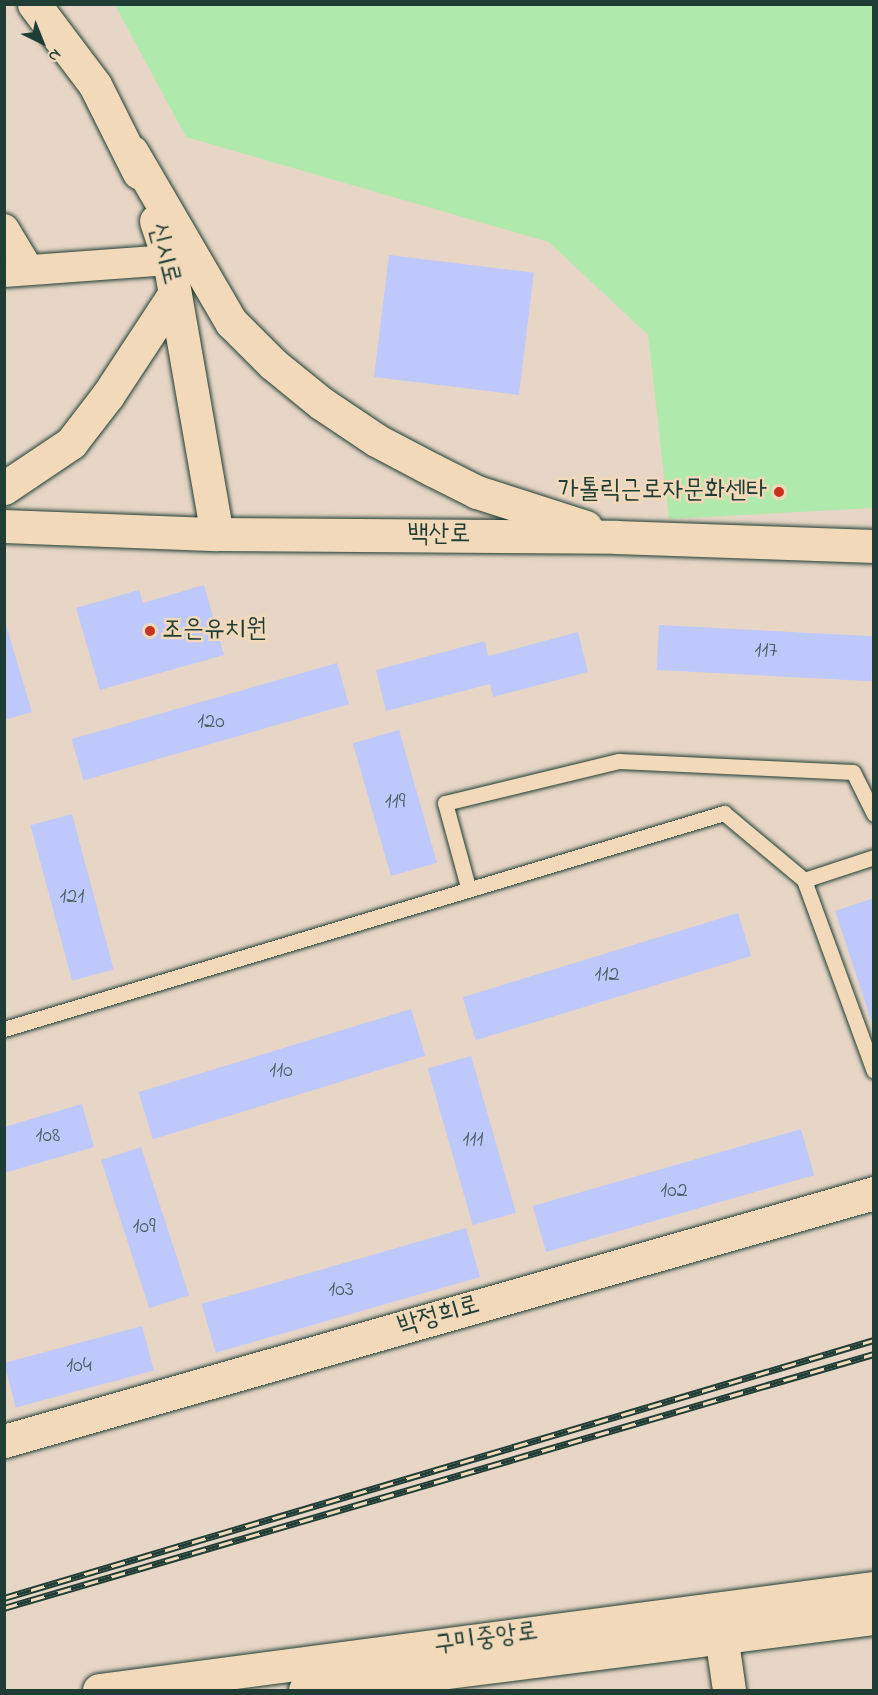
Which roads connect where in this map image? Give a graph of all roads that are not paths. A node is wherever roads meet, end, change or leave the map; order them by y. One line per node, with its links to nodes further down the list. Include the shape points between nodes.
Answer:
1 (34, 4): 2 (street, 신시로, via 95,85)
2 (132, 152): 4 (street, 신시로); 10 (street, via 231,322 273,364 321,403 376,440 477,492)
3 (4, 228): 5 (street)
4 (169, 260): 5 (street); 6 (street, 신시로)
5 (16, 270)
6 (173, 296): 7 (street, via 71,443); 9 (street, 신시로)
7 (4, 488)
8 (4, 526): 9 (street, 백산로)
9 (217, 534): 10 (street, 백산로)
10 (616, 537): 11 (street, 백산로)
11 (873, 546)
12 (873, 814): 15 (lane, via 853,772 619,761 445,803)
13 (873, 857): 14 (lane)
14 (804, 880): 15 (lane, via 724,813); 17 (lane)
15 (468, 887): 16 (lane)
16 (4, 1029)
17 (873, 1071)
18 (873, 1193): 19 (street, 박정희로)
19 (4, 1441)
20 (873, 1588): 23 (street, 구미중앙로)
21 (873, 1618): 22 (street, 구미중앙로)
22 (721, 1635): 24 (street, 구미중앙로); 25 (street)
23 (99, 1690)
24 (305, 1690)
25 (729, 1690)

